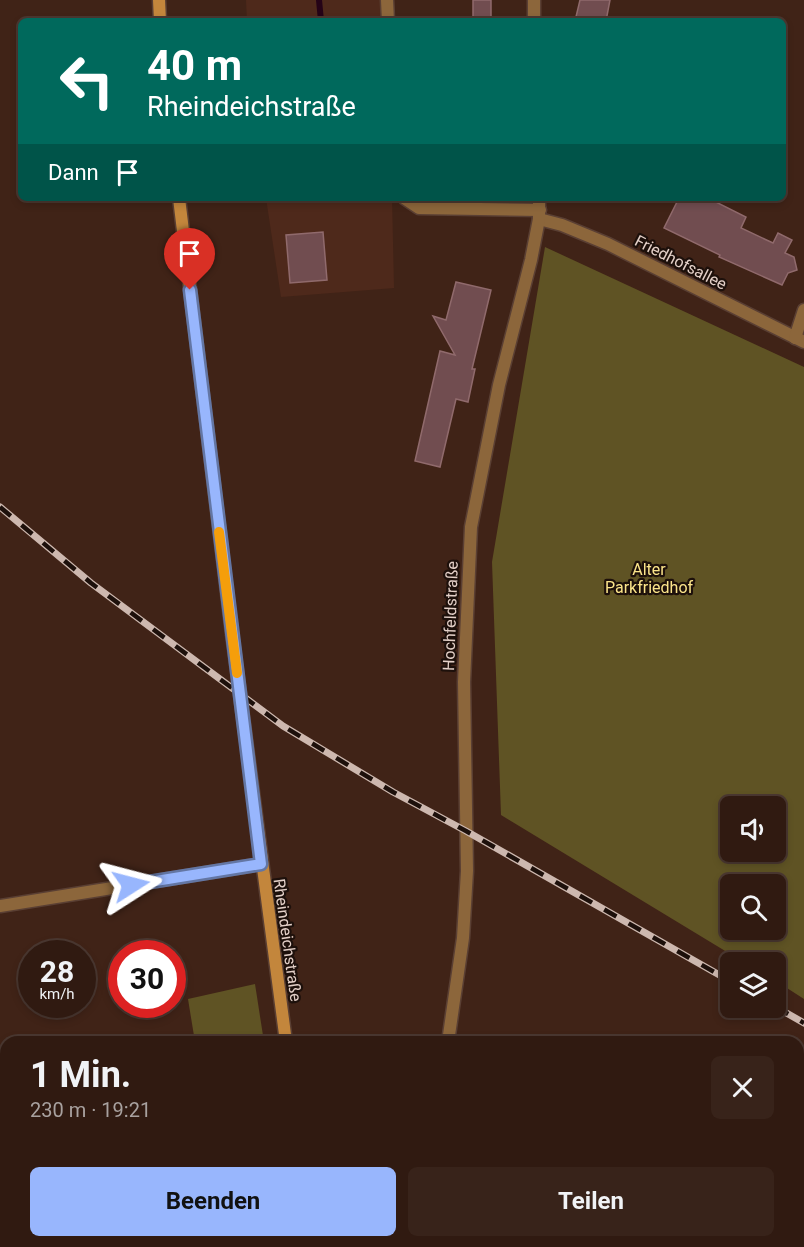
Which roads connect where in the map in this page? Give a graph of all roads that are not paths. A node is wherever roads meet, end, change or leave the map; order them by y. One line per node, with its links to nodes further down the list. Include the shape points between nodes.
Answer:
1 (159, 0): 4 (main road)
2 (387, 0): 5 (street)
3 (534, 0): 6 (street)
4 (160, 18)
5 (388, 18)
6 (534, 18)
7 (179, 201): 12 (main road, Rheindeichstraße, bridge)
8 (408, 201): 9 (street, Friedhofsallee, via 419,208)
9 (539, 209): 11 (street, Friedhofsallee, via 562,225); 15 (street, Hochfeldstraße, via 471,526 464,682 467,871 463,938)
10 (804, 310): 11 (street)
11 (799, 340)
12 (261, 864): 13 (street); 14 (main road, Rheindeichstraße)
13 (0, 906)
14 (285, 1036)
15 (449, 1036)

